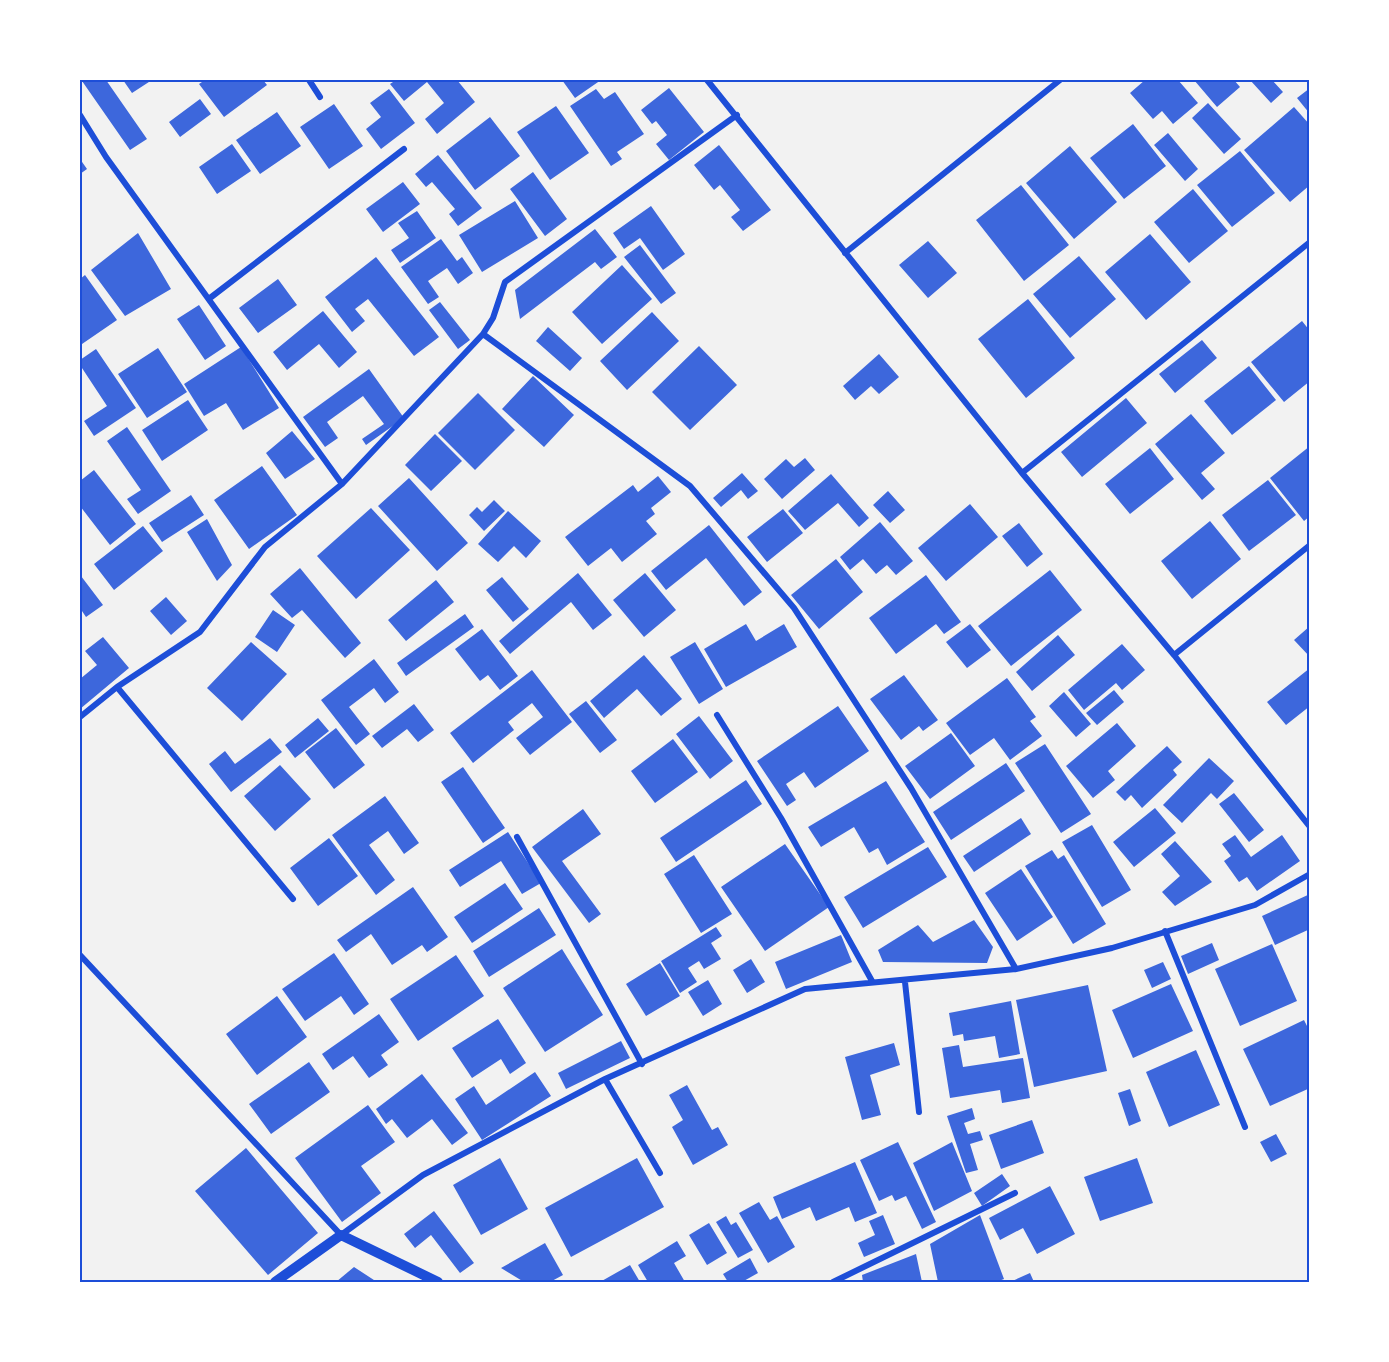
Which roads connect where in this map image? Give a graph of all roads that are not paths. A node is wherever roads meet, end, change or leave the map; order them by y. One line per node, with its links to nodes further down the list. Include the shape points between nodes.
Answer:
1 (309, 80): 4 (street)
2 (707, 80): 6 (street)
3 (1060, 80): 9 (street)
4 (320, 97)
5 (80, 115): 10 (street, via 106,157)
6 (737, 115): 9 (street); 11 (street, via 505,282)
7 (404, 149): 10 (street)
8 (1310, 242): 12 (street)
9 (844, 253): 12 (street)
10 (210, 298): 13 (street)
11 (483, 334): 13 (street); 25 (street, via 690,486 794,608 910,788)
12 (1022, 473): 15 (street)
13 (342, 484): 16 (street, via 265,547 200,632)
14 (1310, 544): 15 (street)
15 (1174, 655): 19 (street)
16 (117, 687): 18 (street); 22 (street)
17 (717, 715): 26 (street, via 782,818)
18 (80, 717)
19 (1310, 827)
20 (517, 837): 28 (street)
21 (1310, 874): 23 (street, via 1255,905)
22 (293, 899)
23 (1165, 931): 25 (street, via 1112,948); 31 (street)
24 (80, 955): 34 (street)
25 (1016, 969): 27 (street)
26 (872, 981): 27 (street); 28 (street, via 805,989)
27 (905, 981): 30 (street)
28 (642, 1064): 29 (street)
29 (605, 1079): 32 (street); 34 (street, via 423,1175)
30 (919, 1112)
31 (1245, 1127)
32 (660, 1173)
33 (1015, 1193): 37 (street)
34 (341, 1235): 35 (street); 36 (street)
35 (275, 1282)
36 (438, 1282)
37 (833, 1282)

